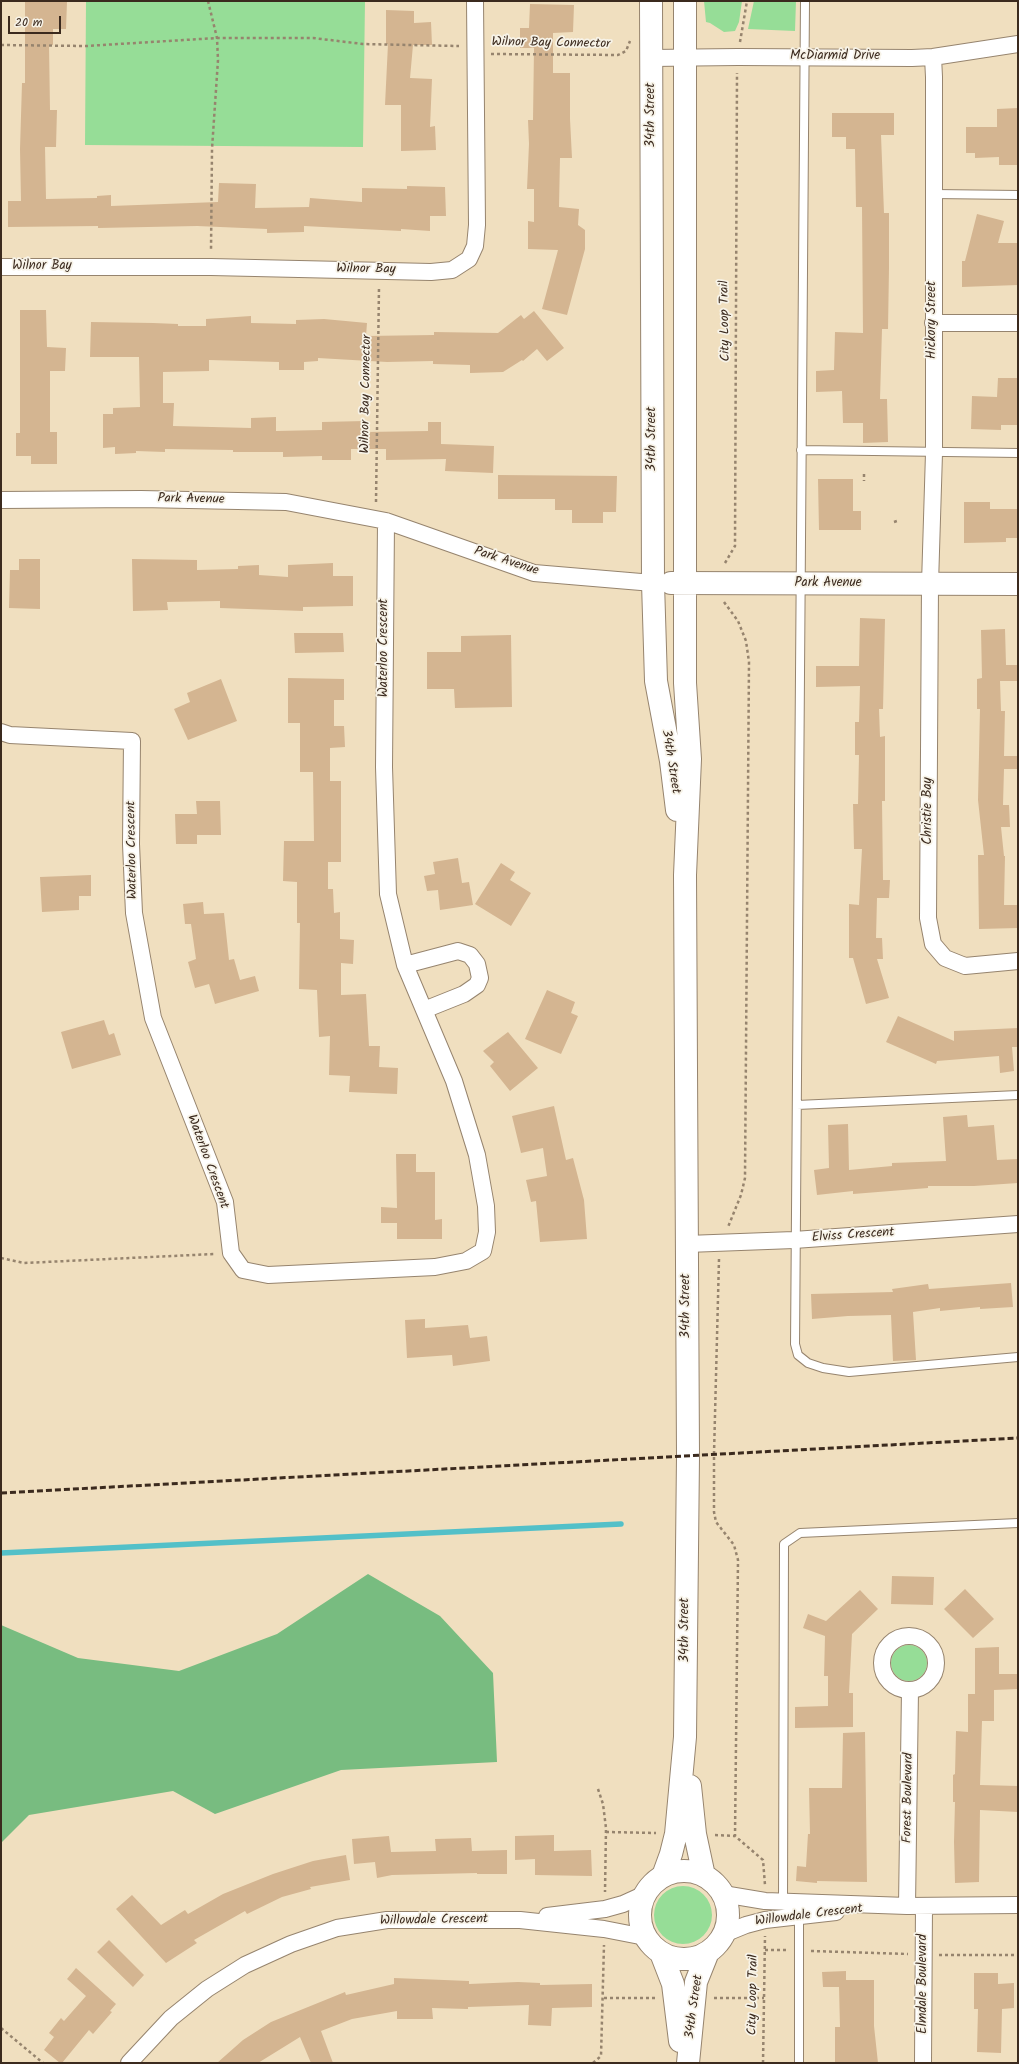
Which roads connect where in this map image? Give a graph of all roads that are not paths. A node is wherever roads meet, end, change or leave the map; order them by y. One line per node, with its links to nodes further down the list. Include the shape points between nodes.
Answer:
1 (475, 1): 12 (street, Wilnor Bay, via 477,225 475,246 469,259 452,270 431,272)
2 (651, 1): 8 (main road, 34th Street)
3 (685, 1): 9 (main road, 34th Street)
4 (805, 1): 6 (lane)
5 (1018, 44): 7 (street, McDiarmid Drive)
6 (805, 57): 7 (street, McDiarmid Drive); 9 (street, McDiarmid Drive); 15 (lane)
7 (933, 57): 10 (street, Hickory Street)
8 (652, 58): 9 (street, McDiarmid Drive); 20 (main road, 34th Street)
9 (685, 59): 21 (main road, 34th Street)
10 (934, 194): 11 (lane); 13 (street, Hickory Street)
11 (1018, 195)
12 (1, 267)
13 (933, 323): 14 (street); 16 (street, Hickory Street)
14 (1018, 323)
15 (801, 450): 16 (lane); 22 (lane)
16 (934, 453): 17 (lane); 23 (street, Hickory Street)
17 (1018, 454)
18 (1, 500): 19 (street, Park Avenue, via 286,502)
19 (381, 520): 20 (street, Park Avenue, via 534,573); 28 (street, Waterloo Crescent, via 385,842 388,894)
20 (653, 583): 21 (main road, Park Avenue); 26 (main road, 34th Street, via 656,681 671,761)
21 (685, 584): 22 (main road, Park Avenue); 26 (main road, 34th Street, via 685,683 690,759)
22 (800, 584): 23 (main road, Park Avenue); 31 (lane)
23 (930, 584): 24 (main road, Park Avenue); 27 (street, Christie Bay, via 928,918 934,944 945,958 965,966)
24 (1018, 584)
25 (1, 732): 29 (street, Waterloo Crescent, via 132,741 131,844 134,913 153,1018 225,1202 231,1253 243,1270 268,1275 434,1267 466,1261 483,1251 487,1232 486,1206 477,1155 454,1081)
26 (685, 875): 34 (main road, 34th Street)
27 (1018, 961)
28 (405, 965): 29 (street, Waterloo Crescent); 29 (street, via 458,951 470,955 477,964 480,978 477,985 464,994)
29 (424, 1010)
30 (1018, 1094): 31 (lane)
31 (797, 1105): 33 (lane)
32 (1018, 1224): 33 (street, Elviss Crescent)
33 (794, 1240): 34 (street, Elviss Crescent); 35 (lane, via 795,1344 798,1355 808,1363 849,1372)
34 (687, 1244): 38 (main road, 34th Street)
35 (1018, 1358)
36 (1018, 1523): 43 (lane, via 800,1533 784,1544)
37 (910, 1690): 45 (street, Forest Boulevard)
38 (685, 1737): 39 (main road, 34th Street, via 676,1834); 40 (main road, 34th Street, via 695,1834)
39 (663, 1876): 40 (main road, via 676,1872 690,1872); 41 (main road, via 652,1884)
40 (704, 1876): 42 (main road)
41 (645, 1894): 48 (street, Willowdale Crescent, via 605,1909); 50 (main road, via 640,1908 640,1923)
42 (723, 1894): 43 (street, Willowdale Crescent, via 743,1899); 49 (main road, via 728,1921)
43 (782, 1902): 45 (street, Willowdale Crescent)
44 (1018, 1905): 46 (street, Willowdale Crescent)
45 (902, 1906): 46 (street, Willowdale Crescent); 47 (street, Willowdale Crescent)
46 (924, 1906): 57 (street, Elmdale Boulevard)
47 (799, 1916): 49 (street, Willowdale Crescent, via 765,1920); 56 (lane)
48 (520, 1920): 50 (street, Willowdale Crescent, via 604,1929); 53 (street, Willowdale Crescent, via 387,1920 337,1928 291,1944 245,1965 207,1989 172,2018)
49 (724, 1934): 51 (main road)
50 (645, 1937): 52 (main road)
51 (708, 1952): 52 (main road, via 697,1958 684,1960); 55 (main road, 34th Street, via 696,1982)
52 (661, 1953): 54 (main road, 34th Street, via 676,1998)
53 (129, 2063)
54 (683, 2063)
55 (688, 2063)
56 (799, 2063)
57 (923, 2063)

